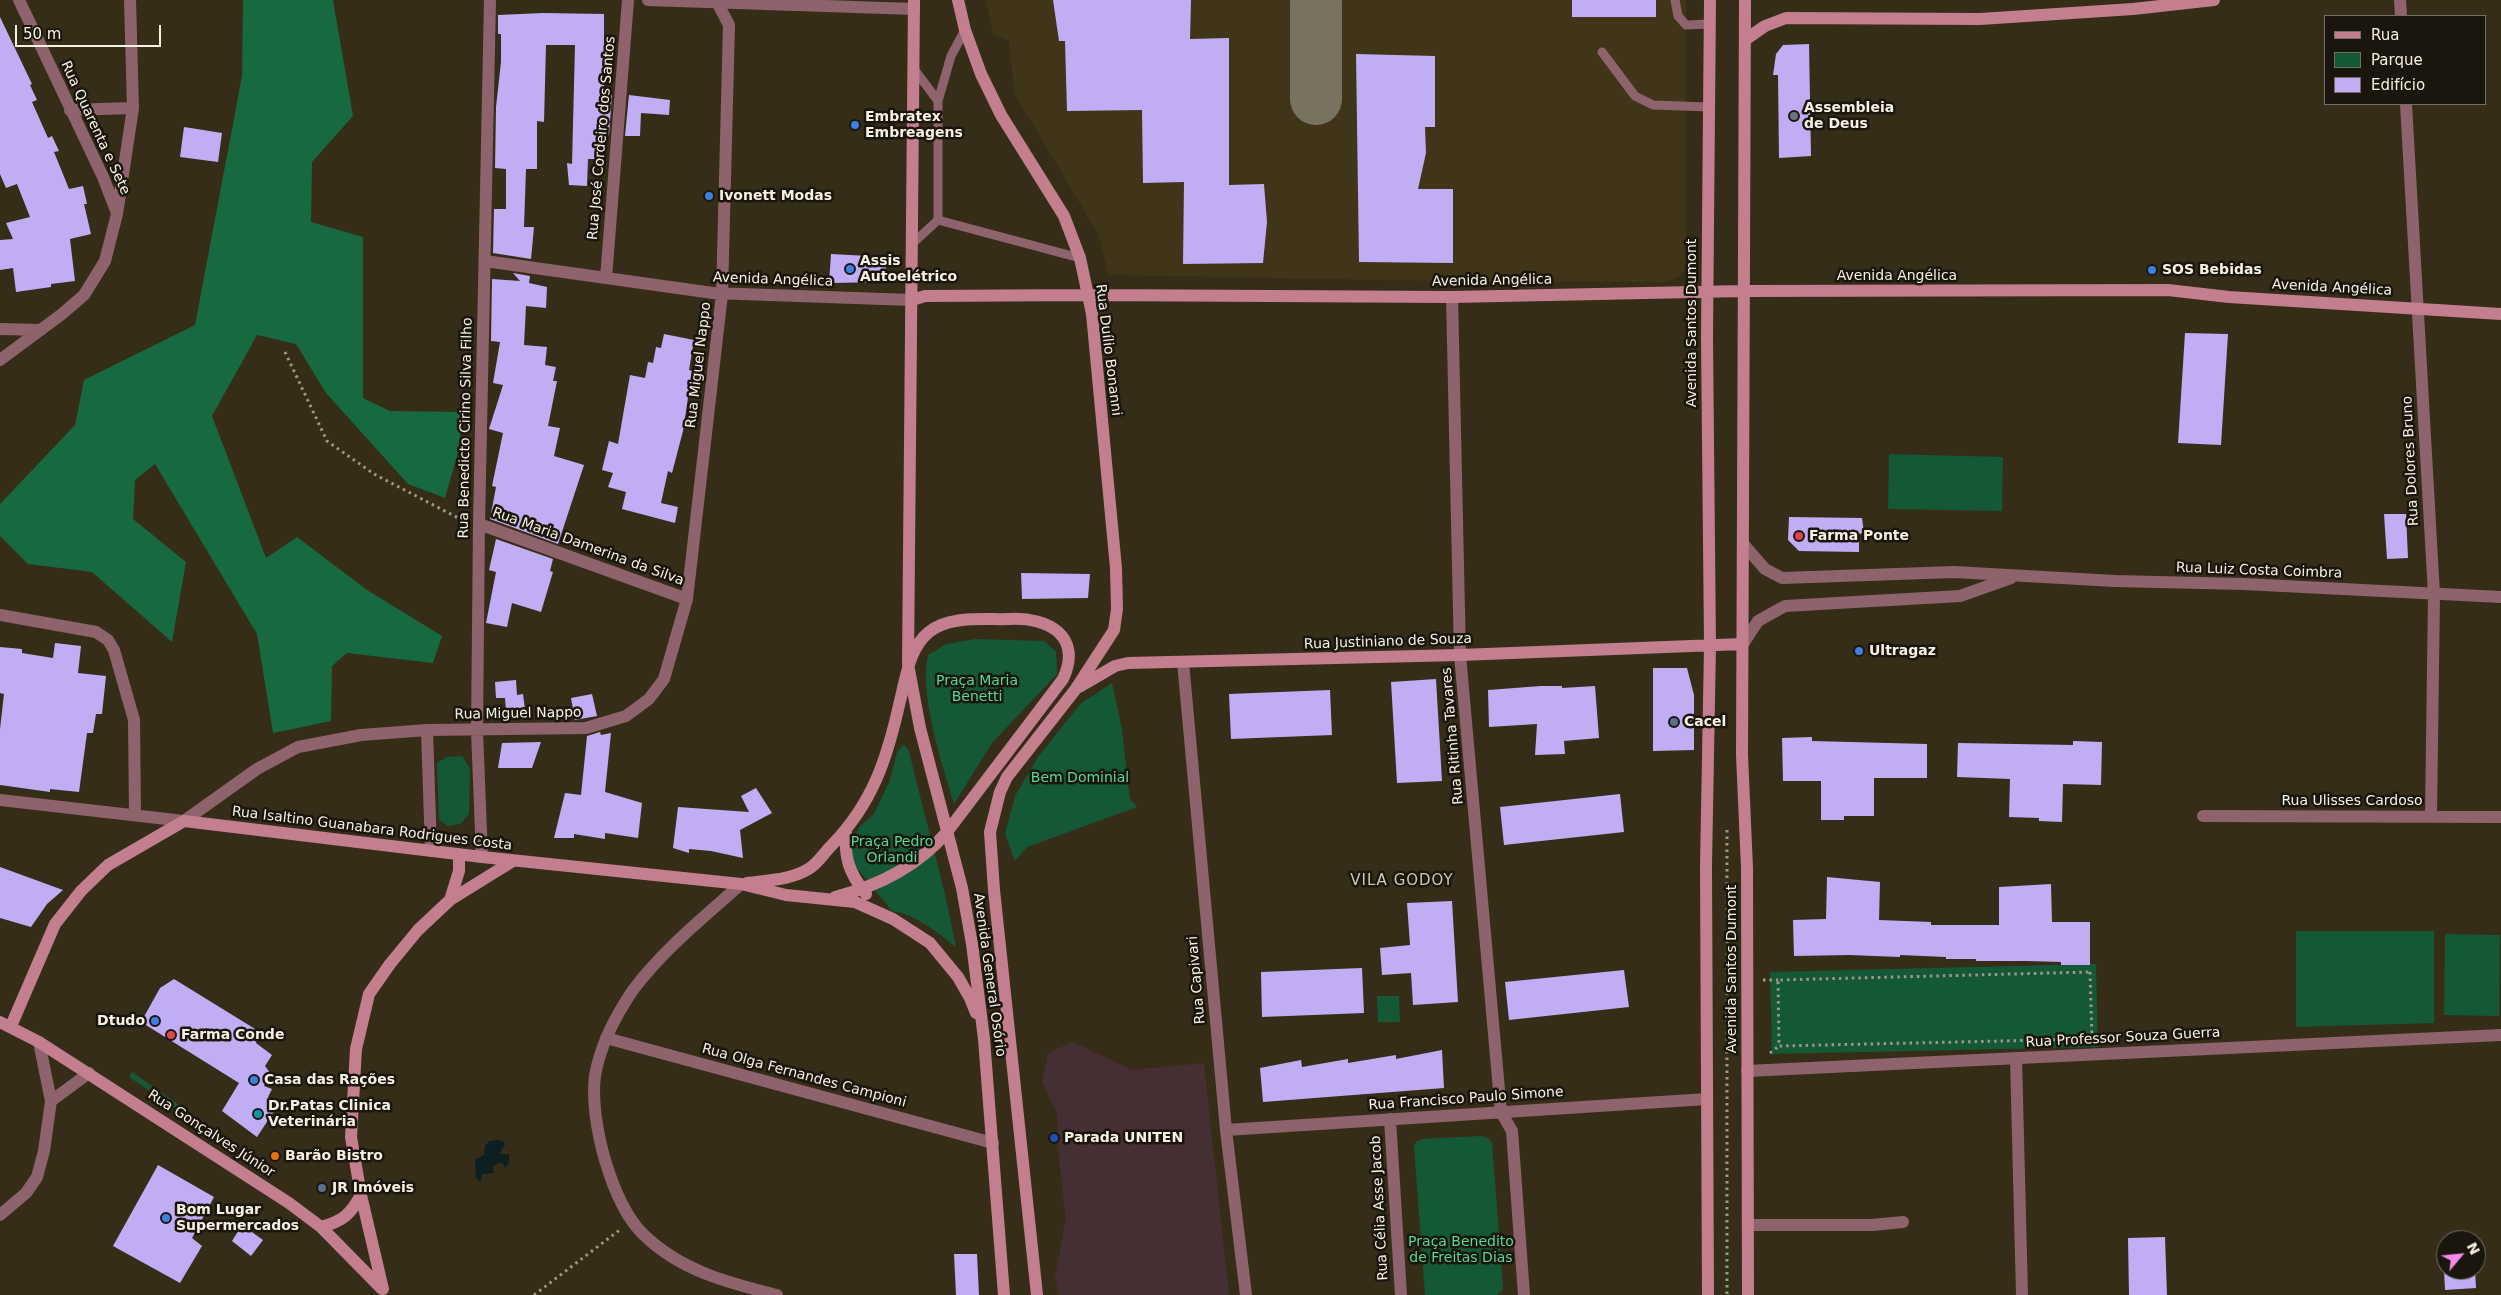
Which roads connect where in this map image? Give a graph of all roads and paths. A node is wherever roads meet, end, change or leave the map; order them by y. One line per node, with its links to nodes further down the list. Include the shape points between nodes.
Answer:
1 (19, 0): 24 (street, Rua Quarenta e Sete)
2 (130, 0): 23 (street)
3 (490, 0): 29 (street, Rua Benedicto Cirino Silva Filho)
4 (628, 0): 30 (street, Rua José Cordeiro dos Santos)
5 (648, 0): 12 (street)
6 (958, 0): 16 (main road, Rua Duílio Bonanni)
7 (1676, 0): 15 (lane, via 1678,16 1686,25)
8 (1710, 0): 15 (main road, Avenida Santos Dumont)
9 (1745, 0): 17 (main road, Avenida Santos Dumont)
10 (2214, 0): 17 (main road, via 1980,19 1786,18 1765,26)
11 (2400, 0): 14 (street)
12 (717, 1): 13 (street); 33 (street, Rua Miguel Nappo, via 729,25)
13 (914, 4): 19 (main road)
14 (2401, 15)
15 (1710, 24): 22 (main road, Avenida Santos Dumont)
16 (965, 30): 20 (lane, via 951,56); 28 (main road, Rua Duílio Bonanni, via 980,74 1001,115 1064,216)
17 (1745, 40): 31 (main road, Avenida Santos Dumont)
18 (1602, 52): 22 (lane, via 1636,96 1653,105)
19 (914, 69): 20 (lane); 27 (main road)
20 (938, 101): 26 (lane)
21 (2406, 105): 37 (street, Rua Dolores Bruno)
22 (1709, 107): 32 (main road, Avenida Santos Dumont)
23 (133, 108): 24 (street); 25 (street)
24 (70, 110): 25 (street, Rua Quarenta e Sete, via 103,176)
25 (117, 214): 40 (street, via 105,261 84,295)
26 (938, 220): 27 (lane); 28 (lane)
27 (913, 243): 36 (main road)
28 (1080, 258): 34 (main road, Rua Duílio Bonanni)
29 (485, 261): 30 (street, Avenida Angélica); 43 (street, Rua Benedicto Cirino Silva Filho)
30 (606, 278): 33 (street, Avenida Angélica)
31 (1743, 291): 32 (main road, Avenida Angélica); 37 (main road, Avenida Angélica, via 2168,290 2229,297); 44 (main road, Avenida Santos Dumont)
32 (1708, 293): 35 (main road, Avenida Angélica); 53 (main road, Avenida Santos Dumont)
33 (722, 294): 36 (street, Avenida Angélica); 50 (street, Rua Miguel Nappo)
34 (1088, 295): 35 (main road, Avenida Angélica); 36 (main road, Avenida Angélica, via 925,296); 57 (main road, Rua Duílio Bonanni, via 1118,609 1114,630)
35 (1452, 297): 54 (street, Rua Ritinha Tavares)
36 (912, 300): 56 (main road)
37 (2417, 308): 38 (main road, Avenida Angélica); 47 (street, Rua Dolores Bruno)
38 (2501, 314)
39 (0, 329): 40 (street)
40 (40, 330): 42 (street)
41 (285, 352): 43 (path, via 327,440 374,474 463,521)
42 (0, 360)
43 (479, 524): 50 (street, Rua Maria Damerina da Silva); 60 (street, Rua Benedicto Cirino Silva Filho)
44 (1744, 545): 45 (street, Rua Luiz Costa Coimbra, via 1765,569 1782,578); 52 (main road, Avenida Santos Dumont)
45 (1960, 573): 46 (street, Rua Luiz Costa Coimbra); 48 (street, via 1968,578 1970,587)
46 (2016, 576): 47 (street, Rua Luiz Costa Coimbra); 48 (street, Rua Luiz Costa Coimbra)
47 (2434, 594): 49 (street, Rua Luiz Costa Coimbra); 66 (street, Rua Dolores Bruno)
48 (1960, 596): 52 (street, Rua Luiz Costa Coimbra, via 1785,606 1758,621)
49 (2501, 597)
50 (687, 599): 60 (street, Rua Miguel Nappo, via 664,679 649,699 626,716 586,728)
51 (0, 615): 64 (street, via 96,632 108,640 114,650 134,720)
52 (1743, 644): 53 (main road); 87 (main road, Avenida Santos Dumont)
53 (1710, 646): 54 (main road, Rua Justiniano de Souza); 89 (main road, Avenida Santos Dumont, via 1706,866)
54 (1460, 655): 55 (main road, Rua Justiniano de Souza); 91 (street, Rua Ritinha Tavares)
55 (1183, 662): 57 (main road, Rua Justiniano de Souza, via 1115,666); 93 (street, Rua Capivari)
56 (908, 664): 58 (main road, Rua Isaltino Guanabara Rodrigues Costa, via 929,632 947,622 1021,619 1043,622 1055,628 1064,639 1069,667); 69 (main road, Rua Isaltino Guanabara Rodrigues Costa, via 892,736 879,776 863,808); 70 (main road, Avenida General Osório, via 920,728)
57 (1074, 690): 58 (main road, Rua Justiniano de Souza); 62 (main road, Avenida General Osório)
58 (1031, 721): 61 (main road, Rua Isaltino Guanabara Rodrigues Costa)
59 (427, 730): 60 (street, Rua Miguel Nappo); 68 (street, Rua Miguel Nappo, via 361,735 298,747 257,769); 71 (street)
60 (477, 731): 73 (street, Rua Benedicto Cirino Silva Filho)
61 (1023, 732): 62 (main road); 70 (main road, Rua Isaltino Guanabara Rodrigues Costa)
62 (1007, 777): 105 (main road, Avenida General Osório, via 995,807 990,832)
63 (0, 800): 64 (street, Rua Isaltino Guanabara Rodrigues Costa)
64 (135, 814): 68 (street, Rua Isaltino Guanabara Rodrigues Costa)
65 (2203, 816): 66 (street, Rua Ulisses Cardoso)
66 (2431, 816): 67 (street, Rua Ulisses Cardoso)
67 (2501, 817)
68 (184, 821): 71 (main road, Rua Isaltino Guanabara Rodrigues Costa); 81 (main road, Rua Miguel Nappo, via 108,865 81,891 55,924)
69 (846, 830): 75 (main road, Rua Isaltino Guanabara Rodrigues Costa, via 810,868 790,877); 76 (main road, via 844,851 852,875)
70 (947, 832): 76 (main road, Rua Isaltino Guanabara Rodrigues Costa, via 914,862); 84 (main road, Avenida General Osório, via 962,888)
71 (431, 851): 72 (main road, Rua Isaltino Guanabara Rodrigues Costa)
72 (459, 854): 73 (main road, Rua Isaltino Guanabara Rodrigues Costa); 77 (main road, via 459,871)
73 (482, 858): 74 (main road, Rua Isaltino Guanabara Rodrigues Costa)
74 (513, 861): 75 (main road, Rua Isaltino Guanabara Rodrigues Costa); 77 (main road)
75 (741, 884): 78 (main road, Rua Isaltino Guanabara Rodrigues Costa); 83 (street, via 676,943 634,990)
76 (863, 890): 78 (main road, Rua Isaltino Guanabara Rodrigues Costa); 79 (main road)
77 (450, 900): 95 (main road, via 418,930 369,994 356,1049 351,1137)
78 (823, 900): 79 (main road, Rua Isaltino Guanabara Rodrigues Costa, via 855,902)
79 (893, 919): 84 (main road, Rua Isaltino Guanabara Rodrigues Costa, via 930,943 958,977 970,998)
80 (2090, 972): 80 (path, via 2092,1039 1779,1046 1778,980)
81 (5, 1024): 85 (main road, Rua Gonçalves Júnior)
82 (2501, 1035): 86 (street, Rua Professor Souza Guerra)
83 (606, 1038): 94 (street, Rua Olga Fernandes Campioni); 97 (street, via 595,1076 594,1112 613,1182)
84 (984, 1039): 94 (main road, Avenida General Osório)
85 (40, 1042): 88 (main road, Rua Gonçalves Júnior); 90 (street)
86 (2016, 1058): 87 (street, Rua Professor Souza Guerra); 111 (street)
87 (1747, 1071): 99 (main road, Avenida Santos Dumont)
88 (89, 1072): 90 (street); 100 (main road, Rua Gonçalves Júnior, via 289,1203)
89 (1707, 1099): 91 (street, Rua Francisco Paulo Simone); 109 (main road, Avenida Santos Dumont)
90 (51, 1101): 96 (street, via 37,1177 26,1193)
91 (1501, 1112): 92 (street, Rua Francisco Paulo Simone); 108 (street, via 1512,1131)
92 (1390, 1119): 93 (street, Rua Francisco Paulo Simone); 107 (street, Rua Célia Asse Jacob)
93 (1226, 1130): 106 (street, Rua Capivari)
94 (993, 1143): 104 (main road, Avenida General Osório)
95 (361, 1195): 100 (main road, via 352,1211 338,1223); 101 (main road)
96 (0, 1215)
97 (632, 1221): 102 (path); 103 (street, via 644,1236 691,1269)
98 (1903, 1222): 99 (street)
99 (1748, 1225): 110 (main road, Avenida Santos Dumont)
100 (321, 1228): 101 (main road, Rua Gonçalves Júnior)
101 (385, 1292)
102 (534, 1295)
103 (777, 1295)
104 (1004, 1295)
105 (1037, 1295)
106 (1246, 1295)
107 (1400, 1295)
108 (1524, 1295)
109 (1708, 1295)
110 (1748, 1295)
111 (2022, 1295)

